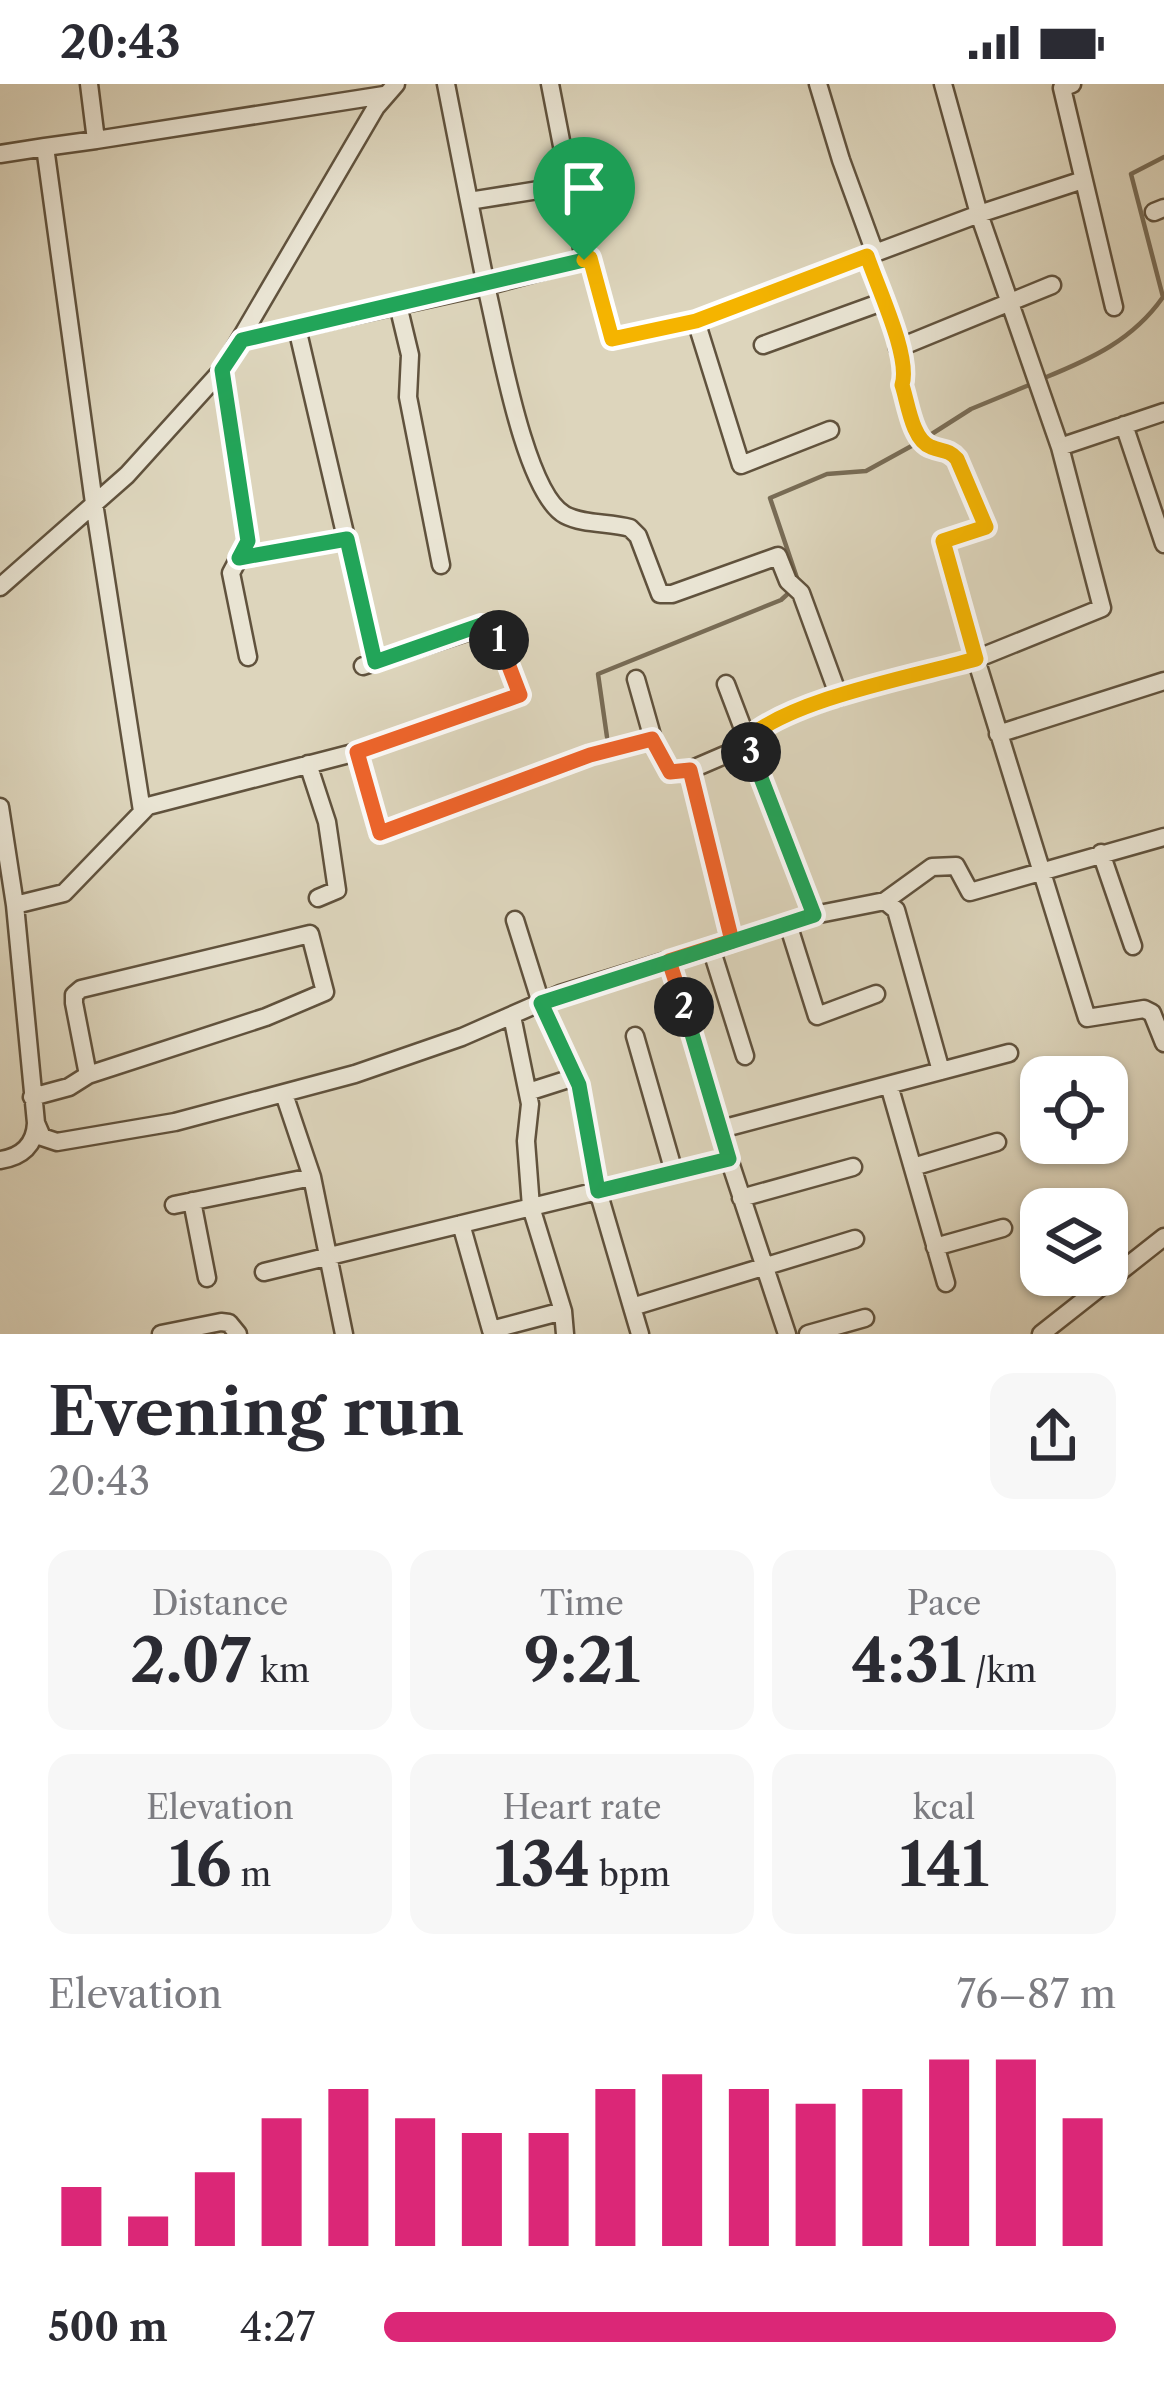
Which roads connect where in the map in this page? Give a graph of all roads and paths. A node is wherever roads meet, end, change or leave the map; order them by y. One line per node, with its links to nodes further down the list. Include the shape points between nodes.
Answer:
1 (88, 84): 8 (street)
2 (446, 84): 13 (street)
3 (550, 84): 12 (street)
4 (818, 84): 15 (street)
5 (943, 84): 14 (street)
6 (1072, 84): 11 (street, via 1062,88)
7 (390, 90): 8 (street); 25 (street)
8 (96, 140): 9 (street)
9 (46, 147): 10 (street); 33 (street)
10 (0, 154)
11 (1084, 180): 14 (street); 22 (street)
12 (570, 185): 13 (street); 16 (street)
13 (469, 201): 18 (street)
14 (979, 214): 15 (street); 20 (street)
15 (871, 255): 19 (street); 23 (street)
16 (584, 260): 18 (street); 23 (street, via 590,258 612,339)
17 (1052, 285): 20 (street)
18 (486, 286): 21 (street); 44 (street, via 532,469 551,502 566,515 630,528 660,594 778,556)
19 (882, 302): 26 (street); 27 (street)
20 (1011, 303): 27 (street); 32 (street)
21 (398, 305): 24 (street); 37 (street)
22 (1114, 308)
23 (696, 321): 31 (street, via 741,465)
24 (296, 328): 25 (street); 34 (street)
25 (242, 340): 28 (street)
26 (763, 345)
27 (898, 348): 40 (street, via 924,443 957,459 986,527 943,541)
28 (222, 370): 33 (street); 36 (street, via 248,541)
29 (1164, 412): 30 (street)
30 (1124, 425): 32 (street); 35 (street)
31 (830, 430)
32 (1060, 447): 40 (street, via 1102,608)
33 (94, 503): 38 (street); 52 (street)
34 (347, 539): 36 (street); 48 (street, via 369,664 488,625 520,695)
35 (1164, 544)
36 (239, 558): 39 (street, via 232,572)
37 (441, 565)
38 (0, 587)
39 (248, 657)
40 (976, 659): 44 (street); 45 (street)
41 (636, 679): 46 (street)
42 (1164, 681): 45 (street)
43 (726, 684): 47 (street)
44 (839, 698): 47 (street, via 762,726)
45 (998, 734): 55 (street)
46 (652, 739): 48 (street, via 380,833); 50 (street, via 670,772)
47 (747, 742): 50 (street); 59 (street)
48 (357, 752): 49 (street)
49 (308, 764): 52 (street); 56 (street, via 336,865 337,890)
50 (690, 770): 62 (street)
51 (0, 807): 58 (street)
52 (142, 811): 58 (street, via 64,893)
53 (1164, 838): 54 (street)
54 (1101, 854): 55 (street); 63 (street)
55 (1041, 872): 57 (street, via 970,892 956,866 932,867); 70 (street, via 1087,1018 1144,1009)
56 (318, 898)
57 (885, 902): 59 (street); 73 (street, via 896,910)
58 (15, 905): 79 (street)
59 (814, 915): 61 (street)
60 (515, 920): 67 (street)
61 (788, 924): 62 (street); 66 (street, via 817,1016)
62 (732, 941): 64 (street)
63 (1133, 946)
64 (711, 948): 65 (street); 72 (street)
65 (669, 961): 67 (street); 81 (street)
66 (876, 994)
67 (541, 1003): 68 (street); 75 (street)
68 (512, 1016): 77 (street); 78 (street)
69 (635, 1036): 87 (street)
70 (1164, 1043)
71 (1009, 1053): 73 (street)
72 (745, 1056)
73 (940, 1071): 76 (street)
74 (88, 1075): 74 (street, via 325,992 310,934 74,994); 79 (street)
75 (575, 1077): 77 (street); 89 (street)
76 (889, 1084): 81 (street); 86 (street)
77 (528, 1092): 91 (street)
78 (284, 1094): 80 (street, via 57,1142 42,1137); 88 (street)
79 (32, 1097): 80 (street)
80 (36, 1123): 84 (street, via 28,1147)
81 (721, 1129): 83 (street)
82 (997, 1142): 86 (street)
83 (729, 1159): 87 (street); 90 (street)
84 (0, 1160)
85 (854, 1167): 90 (street)
86 (913, 1167): 96 (street)
87 (674, 1172): 89 (street)
88 (311, 1177): 97 (street); 100 (street, via 183,1203)
89 (598, 1191): 91 (street); 102 (street)
90 (741, 1198): 98 (street)
91 (531, 1207): 92 (street); 103 (street)
92 (461, 1224): 97 (street); 105 (street)
93 (1003, 1228): 96 (street)
94 (1164, 1238): 113 (street)
95 (855, 1239): 98 (street)
96 (935, 1247): 101 (street)
97 (327, 1256): 99 (street); 108 (street)
98 (766, 1269): 102 (street); 111 (street)
99 (264, 1273)
100 (207, 1278)
101 (946, 1283)
102 (632, 1307): 110 (street)
103 (563, 1311): 105 (street); 109 (street)
104 (865, 1318): 112 (street)
105 (486, 1332)
106 (161, 1334): 107 (street, via 221,1322)
107 (238, 1334)
108 (344, 1334)
109 (565, 1334)
110 (640, 1334)
111 (787, 1334)
112 (808, 1334)
113 (1041, 1334)

